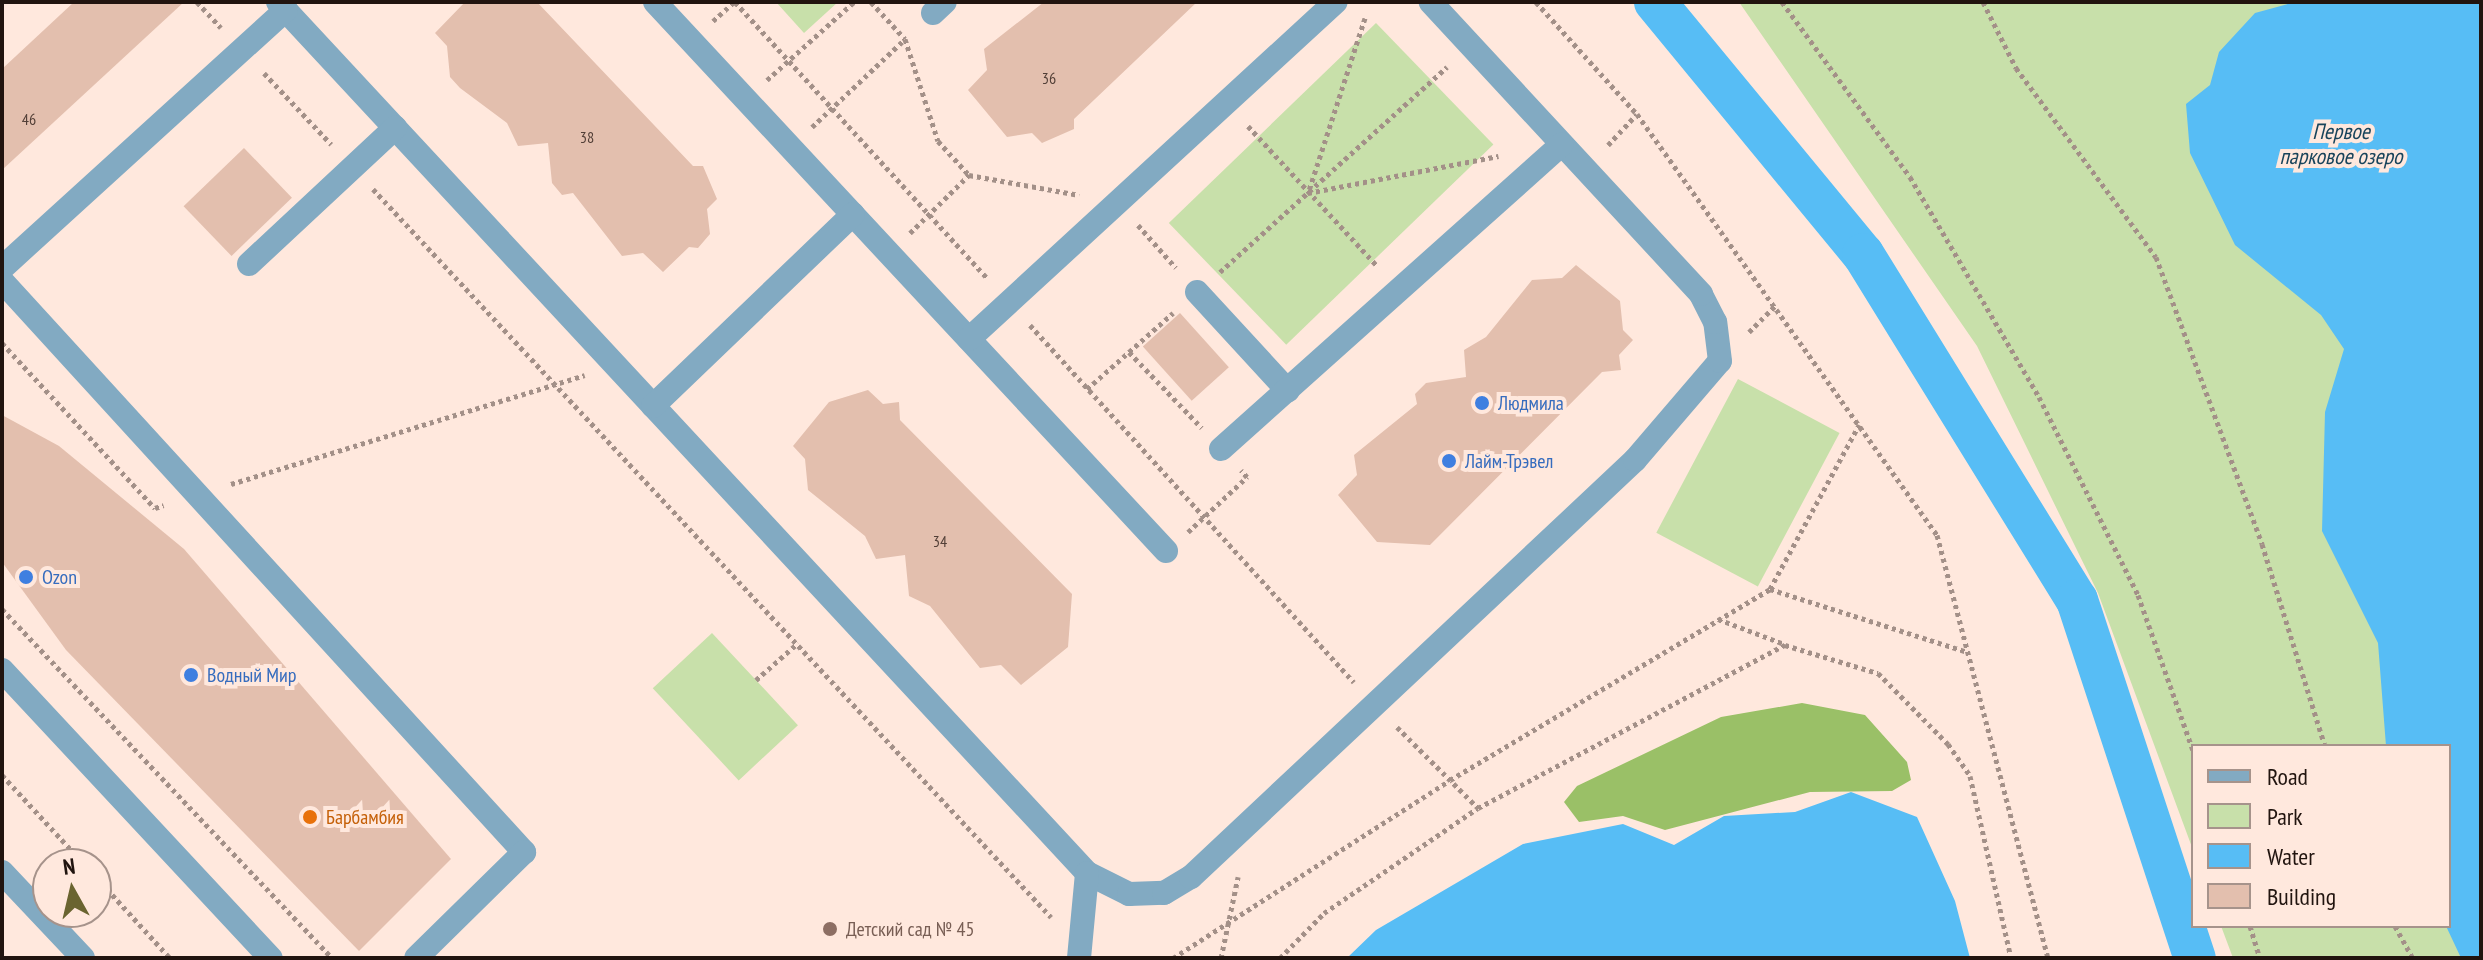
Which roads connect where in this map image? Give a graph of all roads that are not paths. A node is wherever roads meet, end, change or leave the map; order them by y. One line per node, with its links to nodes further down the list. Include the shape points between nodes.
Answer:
1 (655, 2): 7 (street)
2 (1335, 2): 12 (street)
3 (1431, 2): 6 (street)
4 (282, 6): 5 (street); 9 (street, via 242,50)
5 (395, 128): 8 (street); 14 (street)
6 (1562, 144): 13 (street); 19 (street, via 1701,294 1715,322 1720,361 1635,460 1246,825 1164,893 1129,894)
7 (853, 214): 12 (street); 14 (street)
8 (249, 264)
9 (2, 268)
10 (2, 281): 23 (street, via 524,852)
11 (1197, 292): 13 (street)
12 (969, 339): 16 (street)
13 (1288, 391): 15 (street)
14 (653, 406): 19 (street)
15 (1221, 449)
16 (1166, 551)
17 (2, 670): 22 (street)
18 (2, 872): 21 (street)
19 (1087, 873): 20 (street)
20 (1080, 953)
21 (83, 958)
22 (271, 958)
23 (416, 958)

